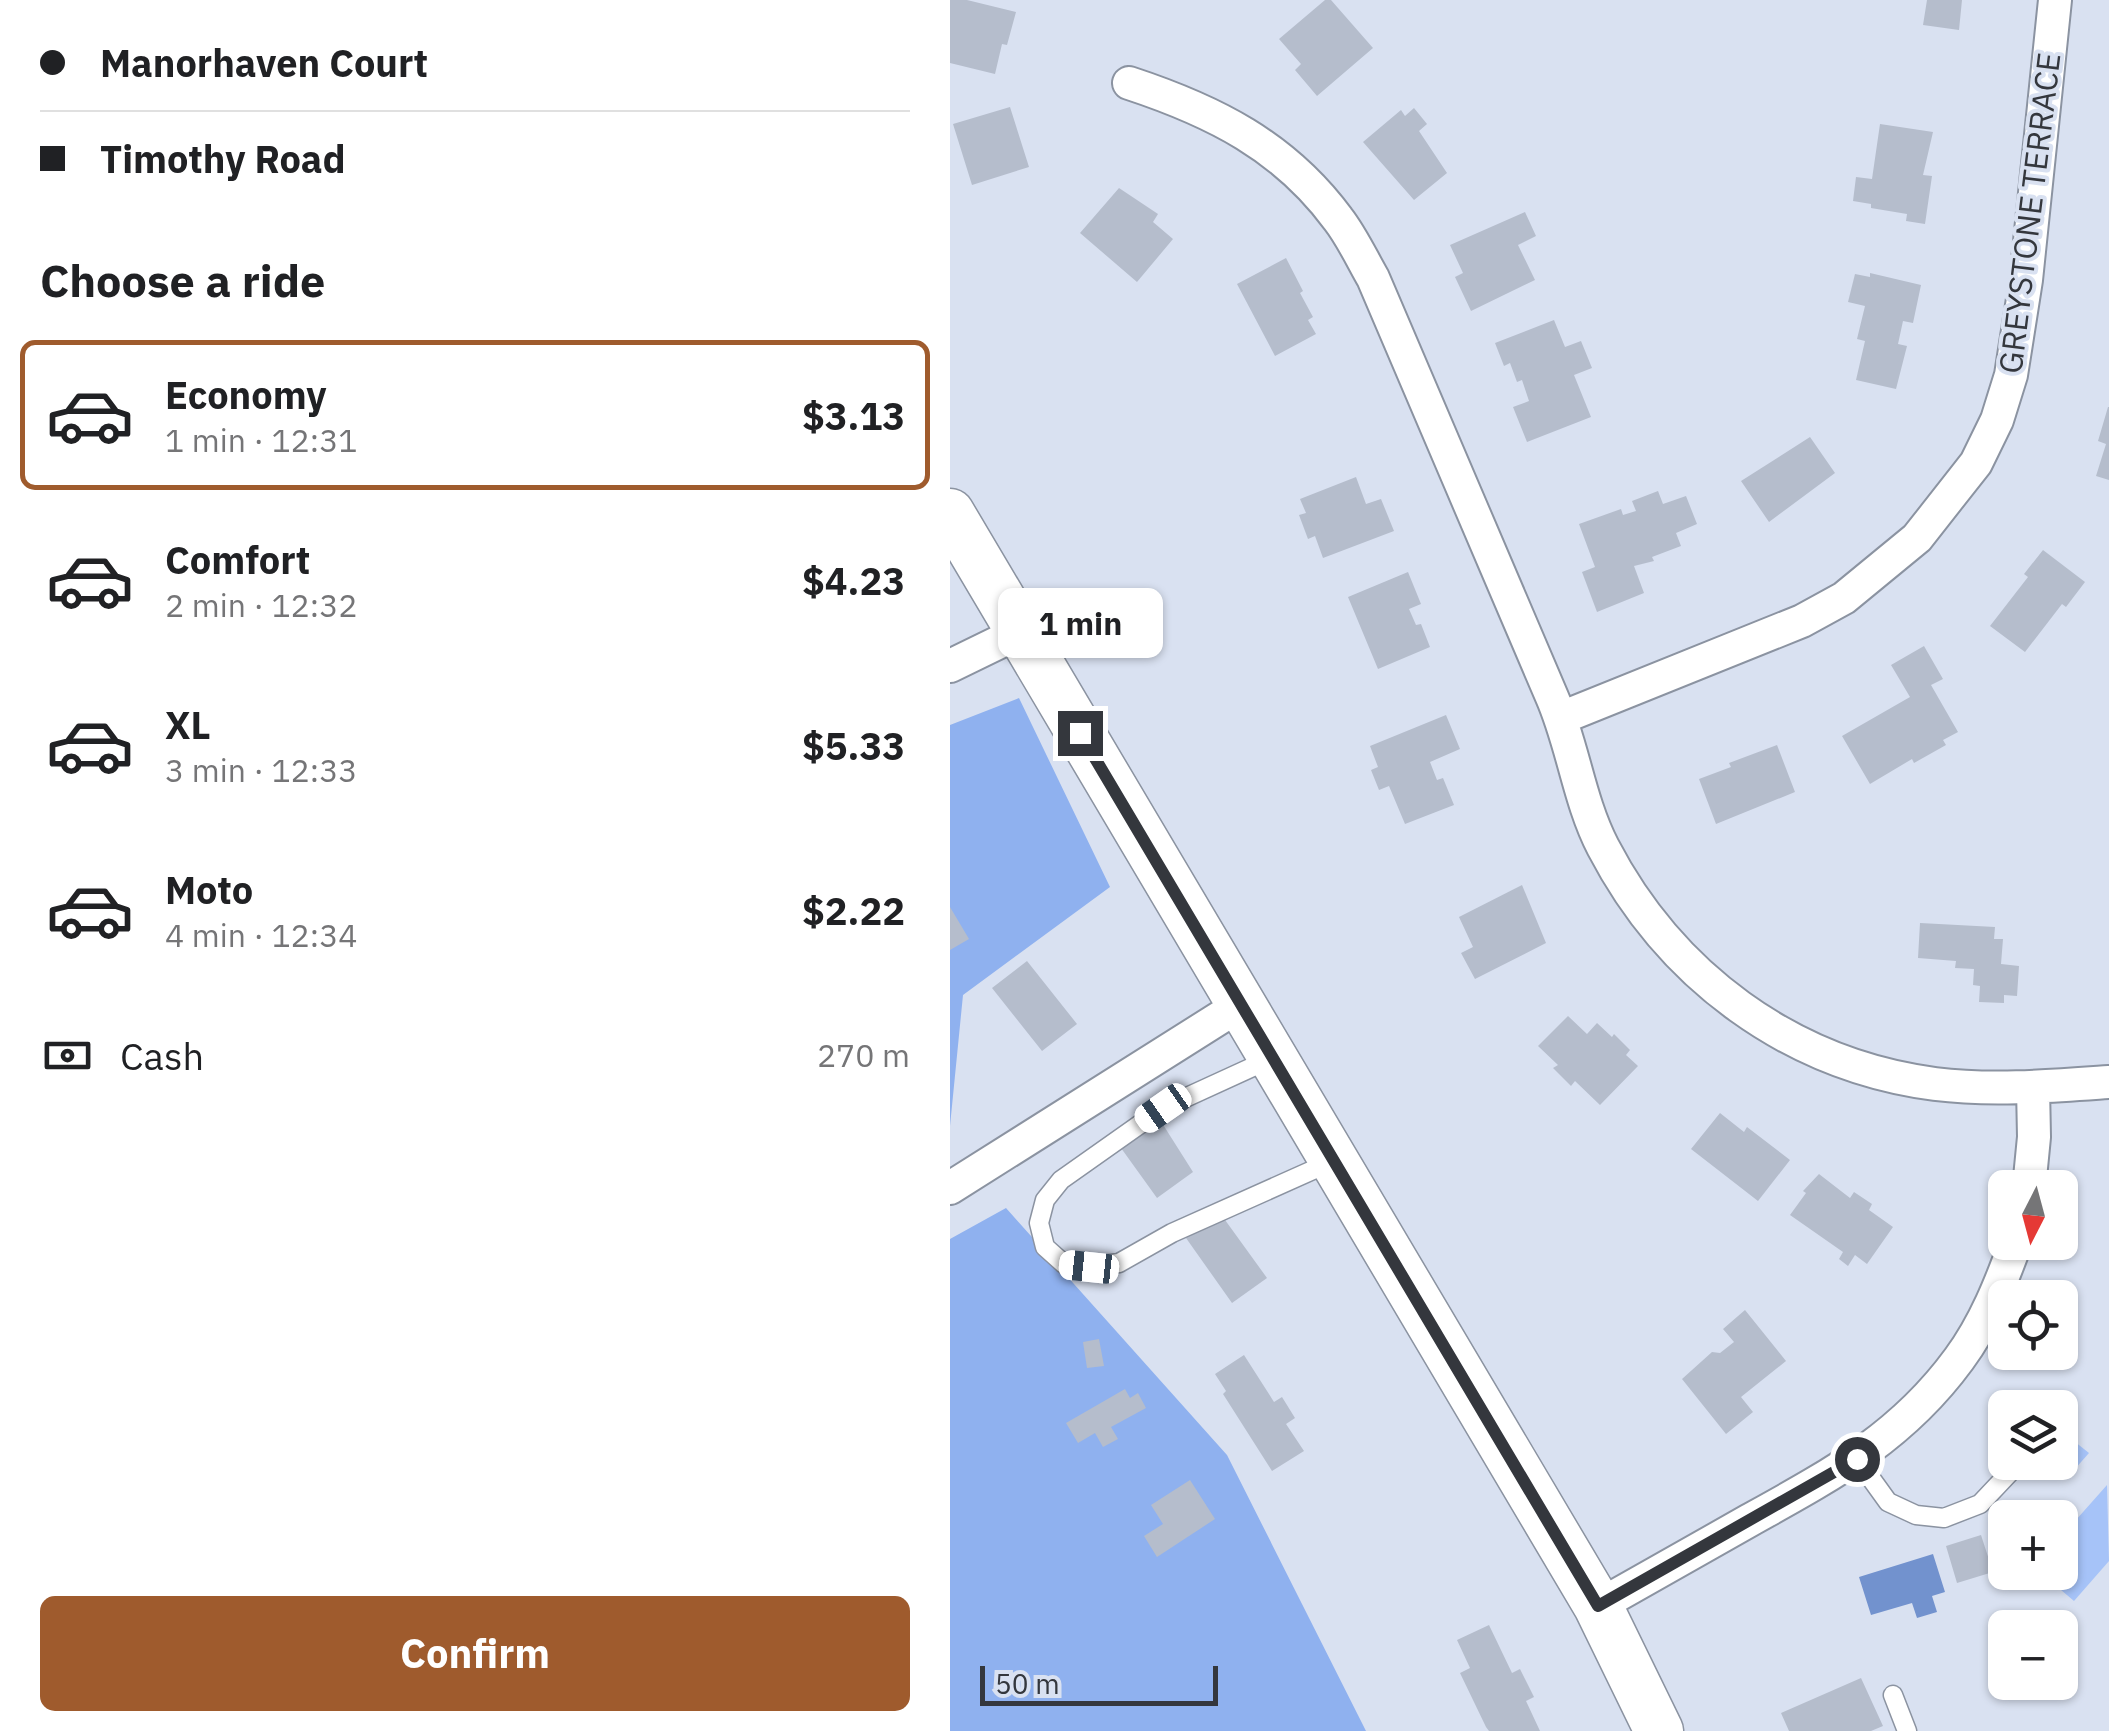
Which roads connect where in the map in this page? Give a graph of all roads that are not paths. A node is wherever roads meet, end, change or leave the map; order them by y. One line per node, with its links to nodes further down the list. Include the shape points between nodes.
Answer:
1 (2055, 0): 6 (street, GREYSTONE TERRACE, via 2012,375 1976,463 1917,538 1844,598)
2 (1130, 84): 6 (street, via 1236,126 1296,168 1340,221 1374,278)
3 (950, 514): 4 (main road)
4 (1020, 632): 5 (street); 7 (main road)
5 (950, 666)
6 (1561, 718): 10 (street, via 1600,842 1623,884 1718,992 1783,1036 1841,1062 1936,1084)
7 (1240, 1005): 8 (main road); 13 (street)
8 (1271, 1058): 11 (main road); 11 (lane, via 1163,1108 1061,1180 1045,1200 1045,1247 1064,1264 1119,1263)
9 (2109, 1082): 10 (street)
10 (2033, 1087): 12 (street)
11 (1333, 1161): 17 (main road)
12 (2031, 1170)
13 (950, 1188)
14 (2009, 1260): 15 (street, via 1961,1357)
15 (1857, 1459): 16 (lane, via 1888,1502 1916,1515 1944,1518 1980,1504); 17 (street)
16 (2003, 1480)
17 (1598, 1606): 19 (main road)
18 (1893, 1695): 20 (lane)
19 (1659, 1731)
20 (1908, 1731)

